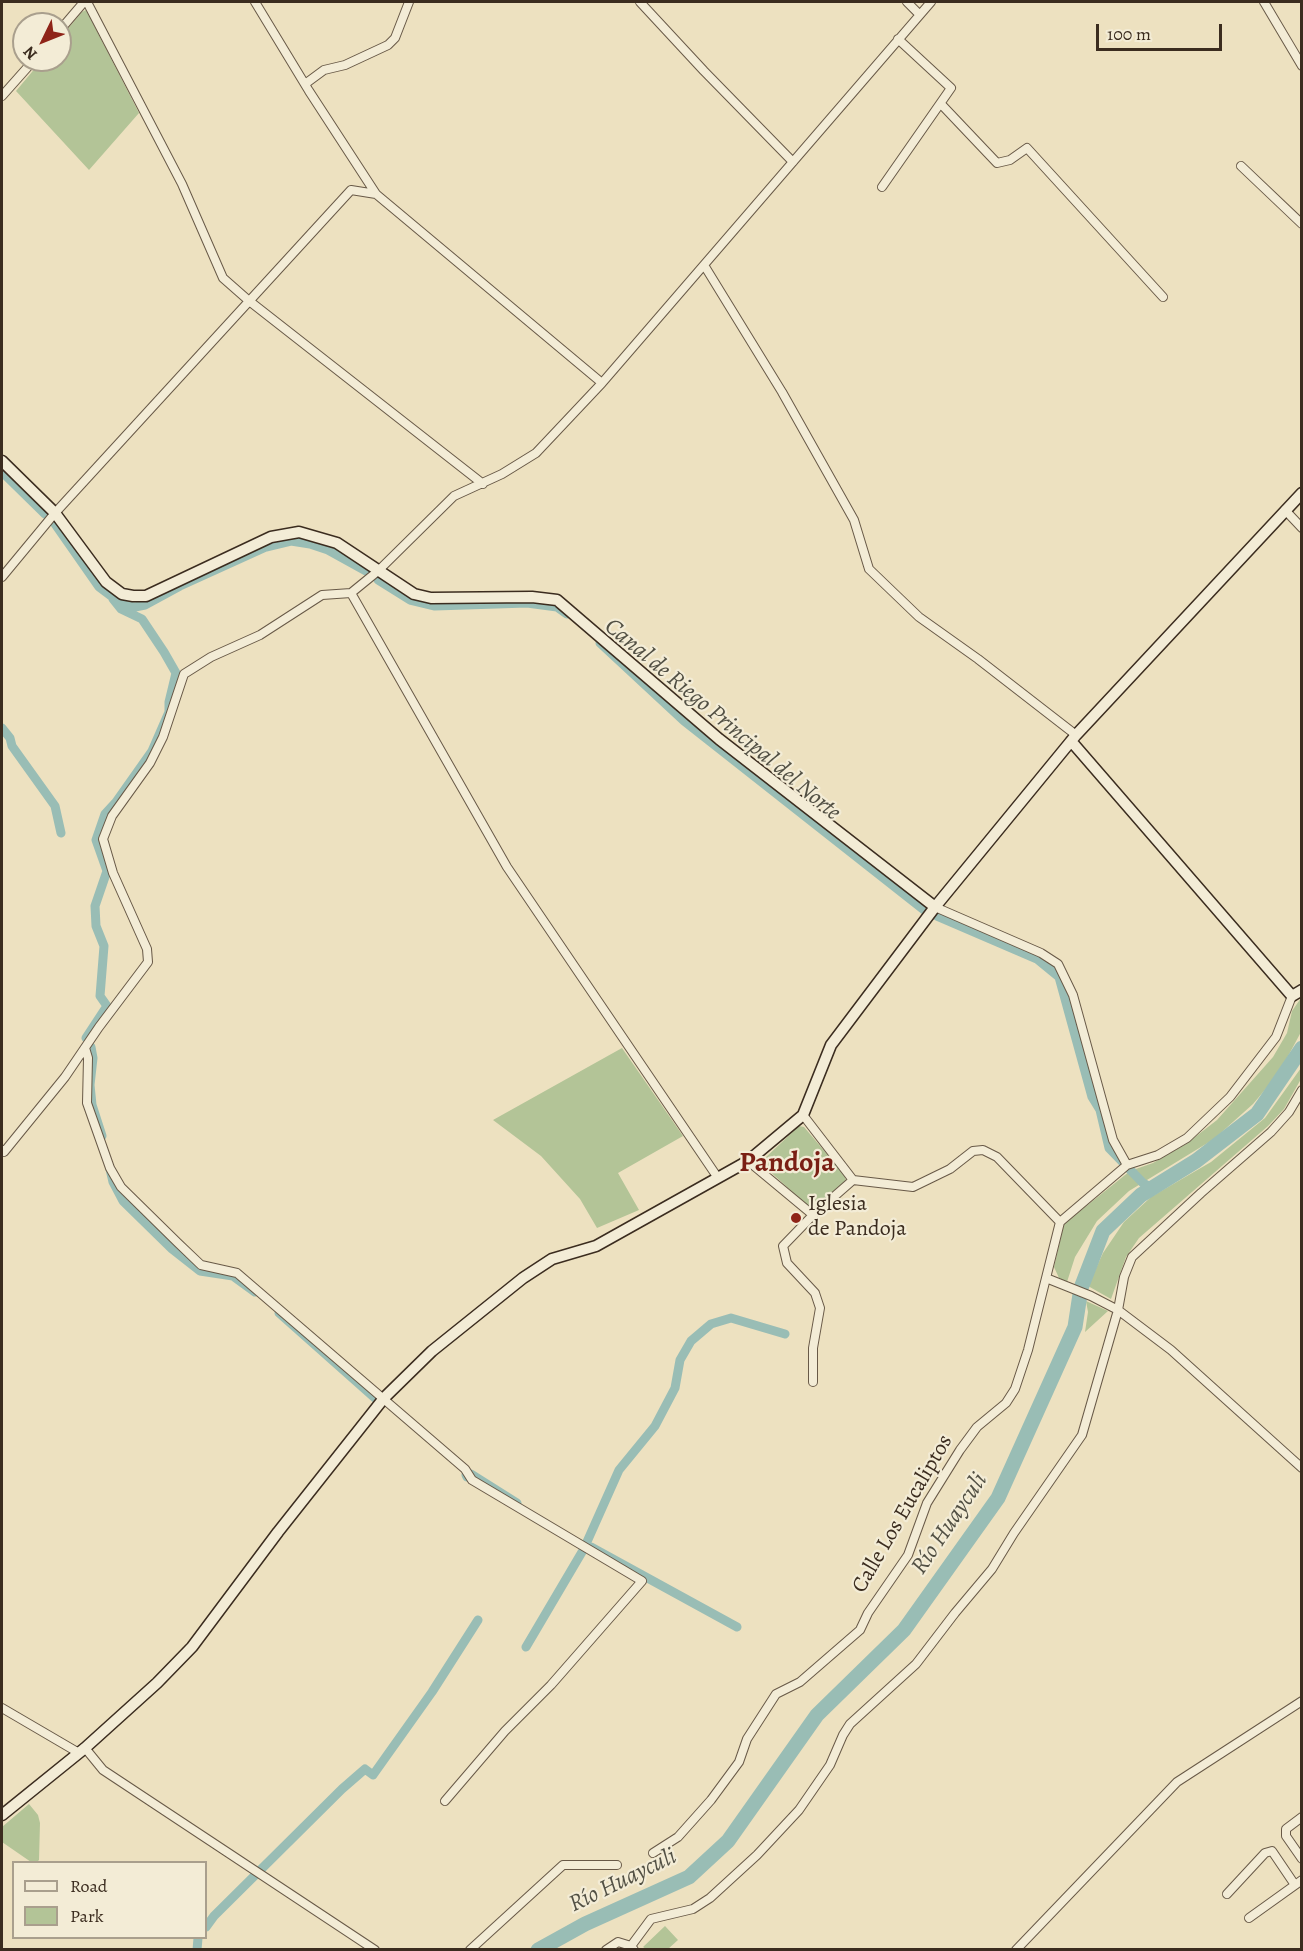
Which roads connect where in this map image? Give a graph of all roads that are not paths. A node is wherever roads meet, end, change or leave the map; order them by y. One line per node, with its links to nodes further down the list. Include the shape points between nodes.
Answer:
1 (85, 2): 9 (street); 23 (street, via 182,184 223,278)
2 (255, 2): 13 (street)
3 (409, 2): 13 (street, via 395,38 388,45 324,70)
4 (640, 2): 16 (street)
5 (907, 2): 8 (street)
6 (931, 2): 8 (street)
7 (1264, 2): 11 (street)
8 (920, 14): 10 (street)
9 (72, 17)
10 (898, 39): 15 (street, via 951,88); 16 (street)
11 (1302, 66)
12 (23, 72): 14 (street)
13 (305, 84): 19 (street)
14 (2, 96)
15 (941, 104): 18 (street); 22 (street, via 997,163 1010,160 1027,148)
16 (793, 162): 21 (street)
17 (1241, 166): 20 (street)
18 (882, 187)
19 (376, 194): 23 (street, via 351,190); 24 (street)
20 (1302, 224)
21 (704, 265): 24 (street); 34 (street, via 854,520 869,569 919,617 978,659)
22 (1163, 297)
23 (248, 300): 26 (street); 29 (street)
24 (602, 383): 26 (street, via 536,453)
25 (2, 461): 29 (street)
26 (483, 484): 31 (street, via 454,496)
27 (1302, 493): 28 (street)
28 (1285, 510): 30 (street); 34 (street)
29 (55, 513): 31 (street, via 106,582 122,594 133,596 146,596 271,537 299,532 337,543); 32 (street)
30 (1302, 528)
31 (378, 571): 33 (street); 35 (street, via 414,594 431,598 557,600 719,739)
32 (2, 578)
33 (351, 593): 37 (street, via 322,595 260,635 184,674 163,737 150,763 112,816 103,839 113,873 147,949 148,962); 43 (street, via 507,867)
34 (1074, 738): 35 (street); 36 (street)
35 (935, 907): 39 (street, via 831,1045); 42 (street, via 1058,964 1073,995 1113,1140)
36 (1297, 993): 42 (street, via 1276,1037 1230,1098 1187,1138 1158,1155)
37 (85, 1048): 40 (street); 50 (street, via 87,1103 110,1168 122,1187 201,1265 237,1273)
38 (1302, 1090): 48 (street, via 1271,1131 1132,1257)
39 (803, 1115): 41 (street); 44 (street)
40 (2, 1150)
41 (748, 1161): 43 (street); 45 (street)
42 (1126, 1165): 46 (street)
43 (718, 1178): 50 (street, via 596,1246 552,1258 458,1329)
44 (853, 1180): 45 (street); 46 (street, via 913,1187 950,1169 973,1151 983,1150 997,1157)
45 (813, 1215): 49 (street, via 783,1246 787,1263 815,1293 820,1308 813,1348)
46 (1060, 1222): 47 (street, Calle Los Eucaliptos)
47 (1046, 1278): 48 (street); 58 (street, Calle Los Eucaliptos, via 1015,1389 960,1450 927,1503 908,1555 860,1630 800,1682 776,1694 747,1738 739,1762 711,1800 678,1837)
48 (1118, 1310): 51 (street, via 1171,1350); 64 (street, via 1082,1435 992,1569 916,1664 850,1724 830,1765 799,1810 757,1855 710,1898 693,1908 651,1919)
49 (813, 1382)
50 (384, 1398): 54 (street, via 192,1647); 55 (street, via 465,1469 472,1480 642,1581)
51 (1302, 1468)
52 (1302, 1701): 68 (street, via 1177,1782)
53 (2, 1708): 54 (street)
54 (82, 1751): 56 (street); 65 (street, via 103,1770)
55 (445, 1801)
56 (2, 1815)
57 (1302, 1817): 59 (street, via 1286,1829 1286,1836)
58 (653, 1853)
59 (1302, 1859)
60 (617, 1865): 66 (street, via 563,1865)
61 (1298, 1882): 62 (street, via 1272,1851 1265,1853); 63 (street)
62 (1227, 1894)
63 (1249, 1918)
64 (633, 1948): 67 (street, via 618,1942)
65 (375, 1950)
66 (470, 1950)
67 (606, 1950)
68 (1016, 1950)

